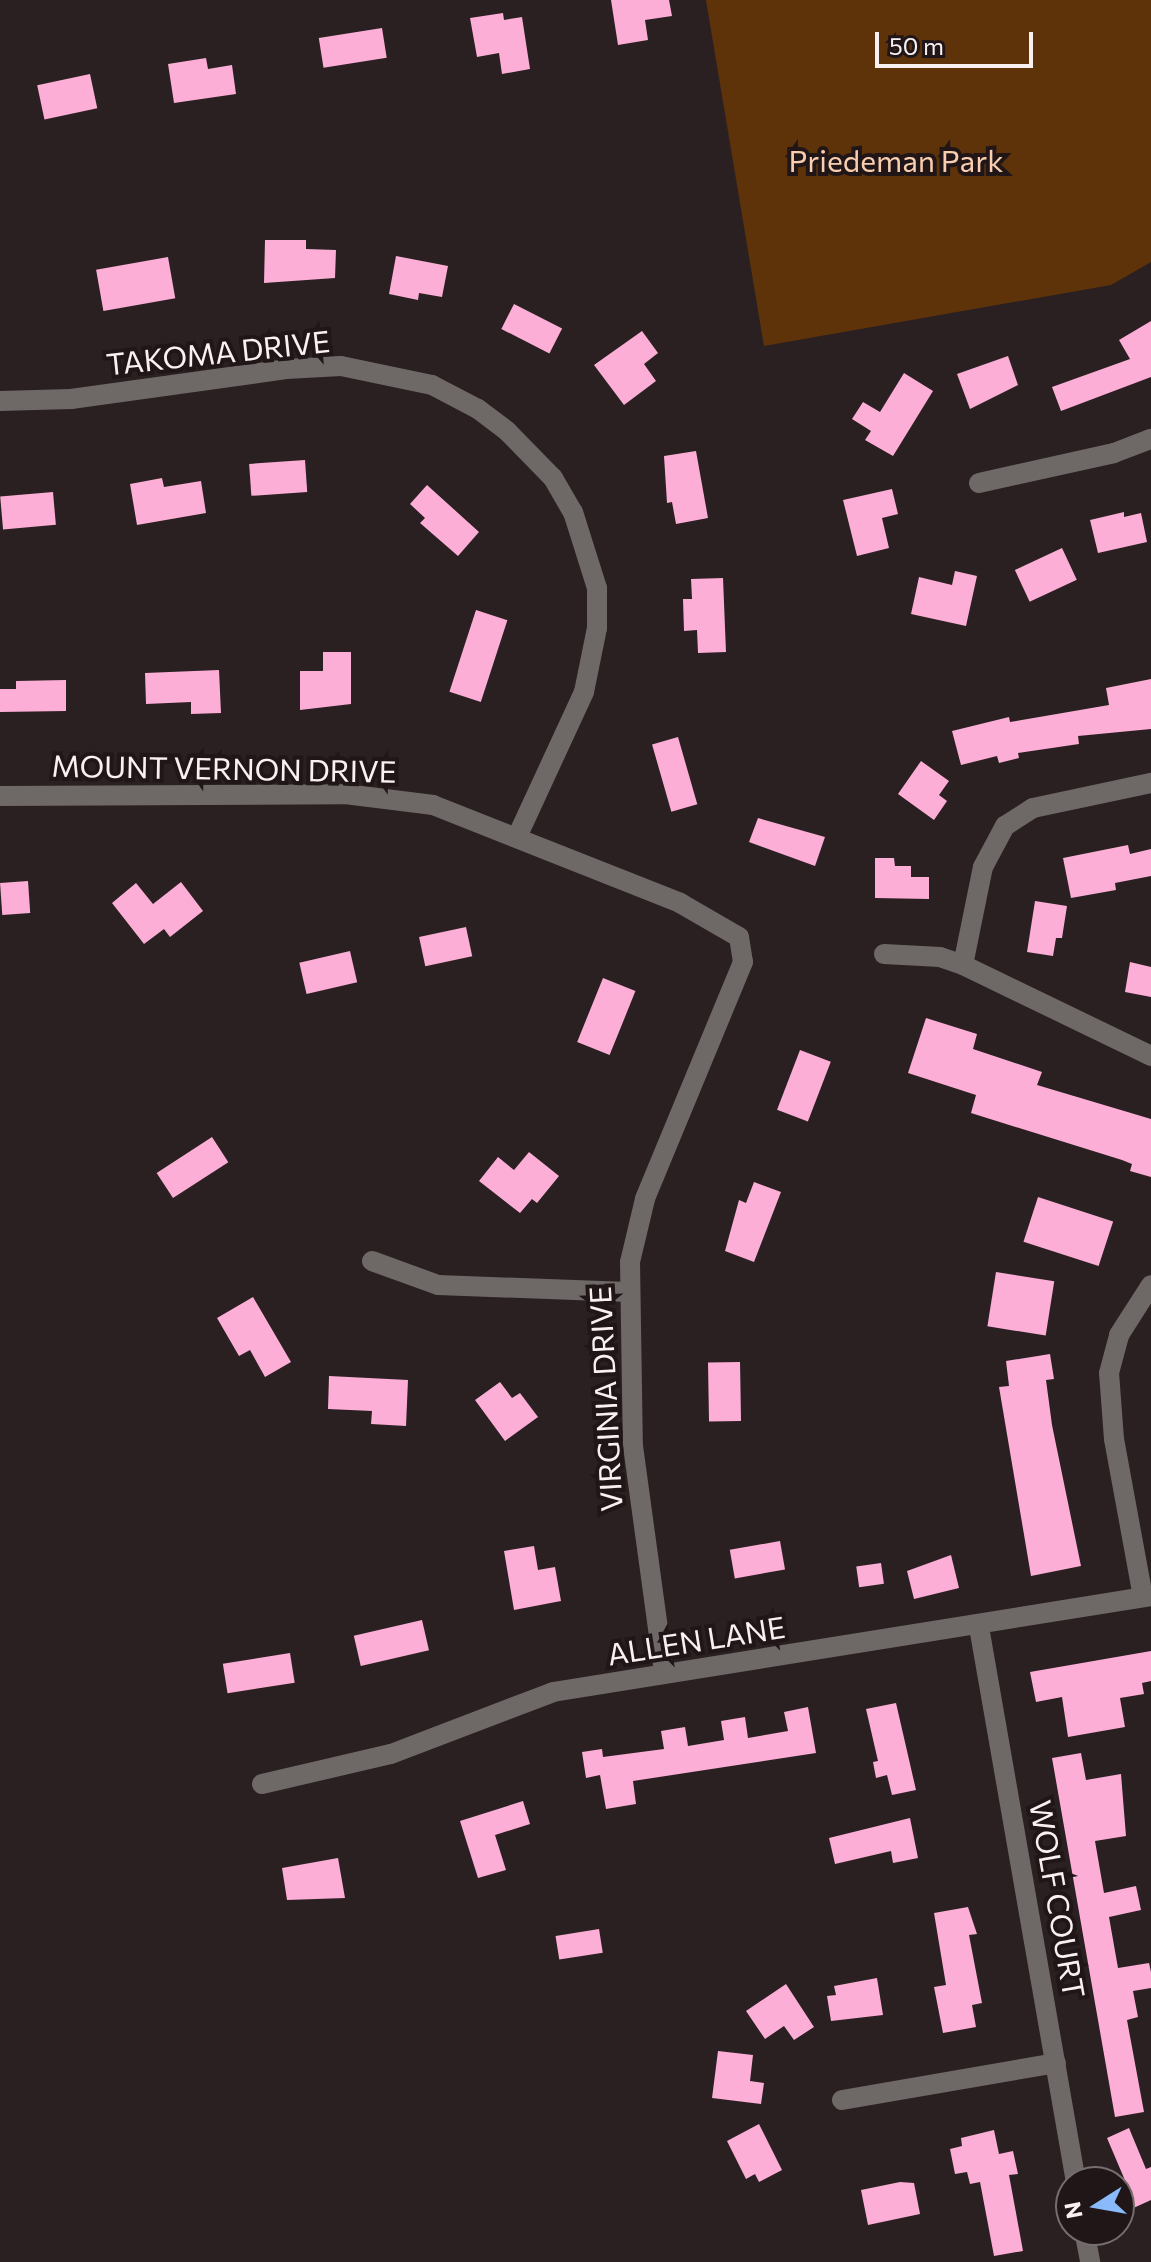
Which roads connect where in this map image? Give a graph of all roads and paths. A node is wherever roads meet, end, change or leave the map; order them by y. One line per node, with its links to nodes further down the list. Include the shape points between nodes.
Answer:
1 (0, 401): 6 (street, TAKOMA DRIVE, via 71,399 341,366 432,385 507,431 553,478 573,512 597,588 597,628 584,692)
2 (1151, 439): 3 (street, via 1114,453)
3 (979, 483)
4 (1151, 783): 9 (street, via 1033,808 1005,826 983,867)
5 (0, 796): 6 (street, MOUNT VERNON DRIVE, via 345,794 433,805)
6 (518, 835): 7 (street, MOUNT VERNON DRIVE, via 707,917 733,931)
7 (744, 950): 13 (street, VIRGINIA DRIVE, via 715,1037 645,1199)
8 (884, 954): 9 (street, via 940,957)
9 (963, 965): 10 (street)
10 (1151, 1056)
11 (372, 1261): 13 (street, via 438,1285)
12 (1151, 1285): 14 (street, via 1119,1335 1109,1373 1114,1439)
13 (628, 1292): 16 (street, VIRGINIA DRIVE, via 633,1446)
14 (1147, 1597): 15 (street, ALLEN LANE)
15 (979, 1627): 16 (street, ALLEN LANE); 18 (street, WOLF COURT)
16 (664, 1673): 17 (street, ALLEN LANE, via 553,1692 391,1754)
17 (262, 1784)
18 (1056, 2063): 19 (street); 20 (street, WOLF COURT)
19 (842, 2100)
20 (1073, 2166)

